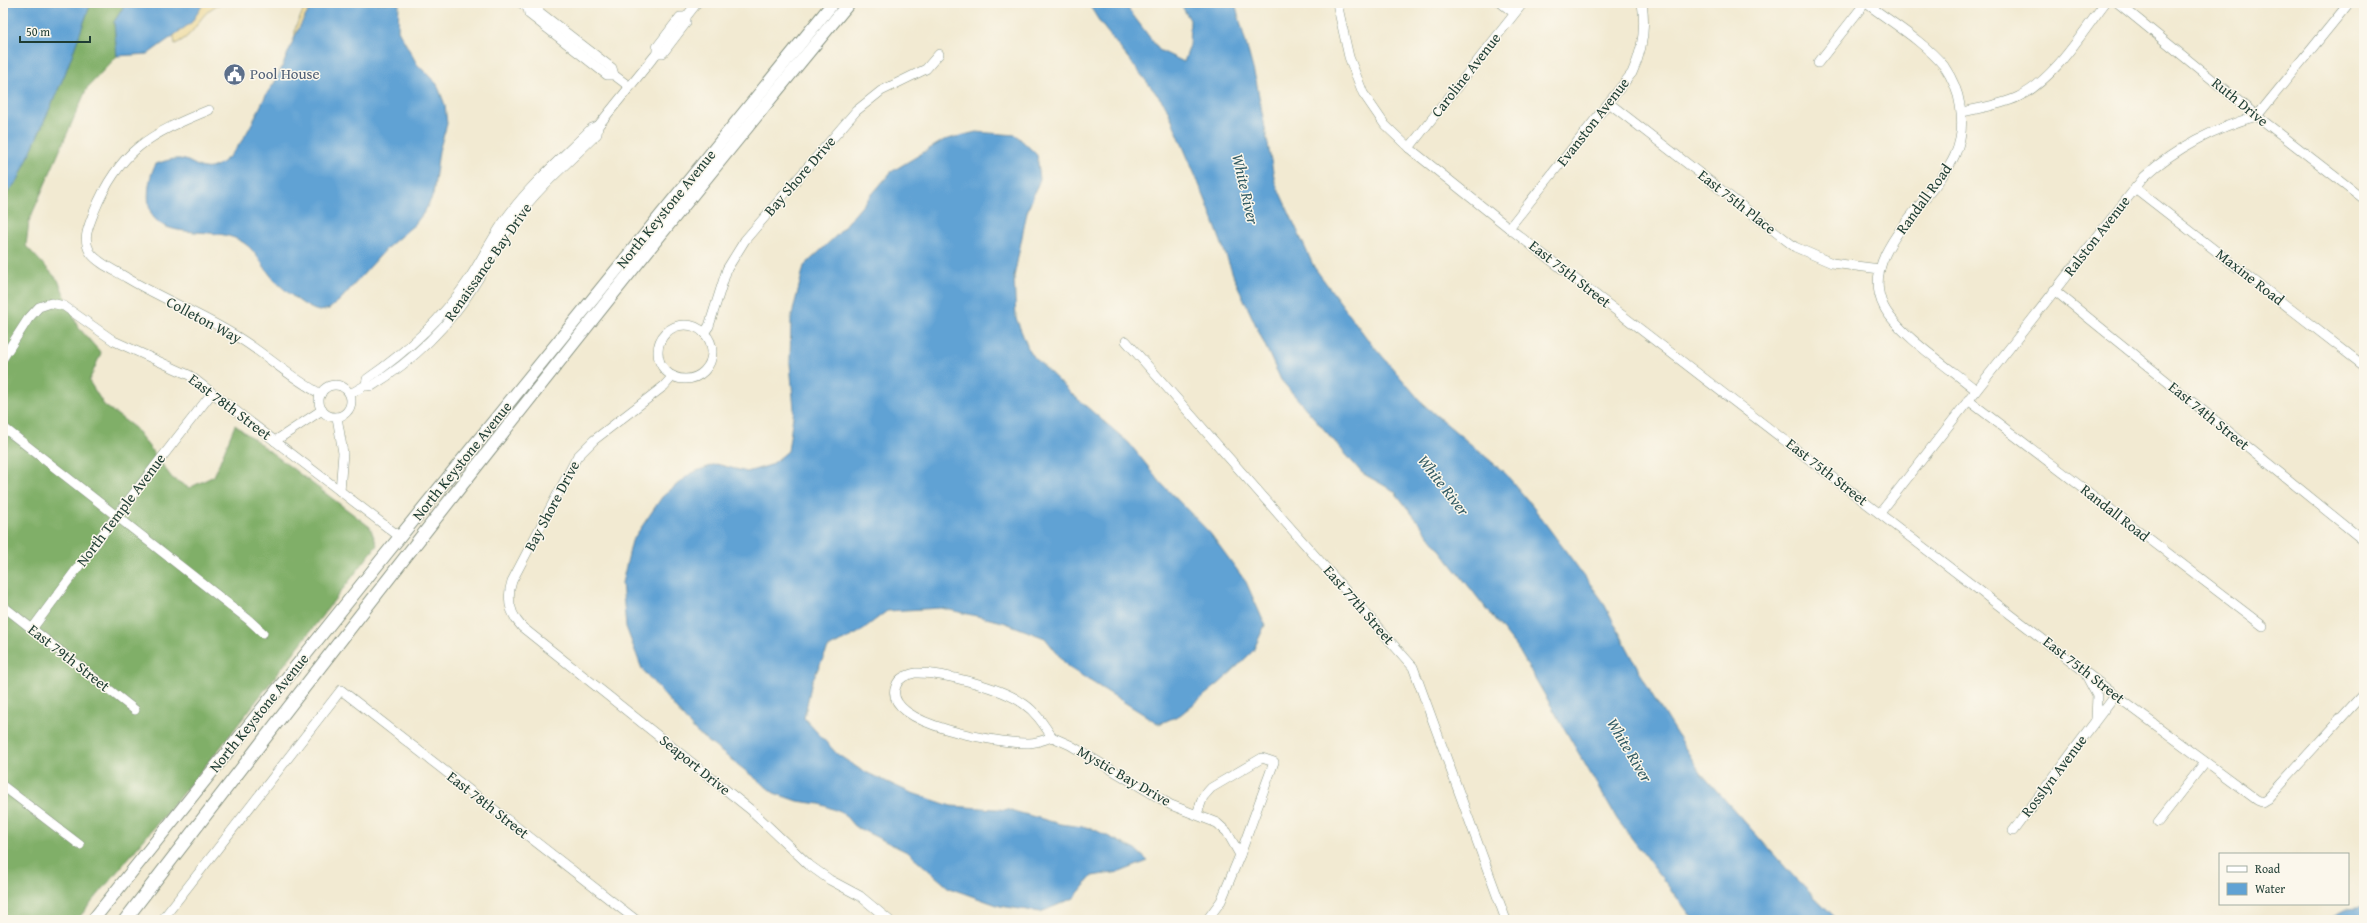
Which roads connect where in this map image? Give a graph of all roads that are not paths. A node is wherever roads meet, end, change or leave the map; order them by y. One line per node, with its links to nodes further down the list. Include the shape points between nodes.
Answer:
1 (697, 3): 16 (street, Renaissance Bay Drive, via 686,17 686,23 663,53 657,53)
2 (833, 3): 44 (main road, North Keystone Avenue)
3 (849, 3): 65 (main road, North Keystone Avenue, via 585,327)
4 (1337, 3): 21 (street, East 75th Street, via 1349,57 1363,93 1385,125)
5 (1501, 3): 13 (street)
6 (1523, 3): 13 (street, Caroline Avenue)
7 (1642, 3): 17 (street, Evanston Avenue, via 1644,24 1640,53 1632,73)
8 (1866, 3): 15 (street); 19 (street, Randall Road, via 1932,54 1944,67 1958,94)
9 (2106, 3): 19 (street, via 2036,86 2008,101)
10 (2118, 3): 20 (street, Ruth Drive)
11 (2349, 3): 20 (street)
12 (525, 5): 16 (street, via 533,7 612,68 614,75)
13 (1514, 13): 21 (street, Caroline Avenue)
14 (939, 54): 27 (street, Bay Shore Drive, via 926,69 881,91 856,111 745,240 727,269 709,326)
15 (1818, 63)
16 (630, 87): 35 (street, Renaissance Bay Drive, via 598,126 592,128 534,183 520,200 494,235 467,282 444,313 422,337 367,379 366,385)
17 (1609, 103): 24 (street, Evanston Avenue); 25 (street, East 75th Place, via 1795,247 1832,263)
18 (209, 110): 34 (street, Colleton Way, via 150,137 120,164 103,192 87,229 85,238 88,247 92,254 105,264 139,285 223,328 251,345 300,383)
19 (1962, 112): 25 (street, Randall Road, via 1959,142 1949,166 1888,248)
20 (2257, 116): 22 (street, Ralston Avenue, via 2242,120 2185,146 2157,165); 23 (street, Ruth Drive)
21 (1409, 148): 24 (street, East 75th Street)
22 (2135, 188): 26 (street, Ralston Avenue); 30 (street, Maxine Road)
23 (2364, 199)
24 (1509, 228): 42 (street, East 75th Street)
25 (1880, 269): 32 (street, Randall Road, via 1880,295 1892,320)
26 (2054, 290): 32 (street, Ralston Avenue); 45 (street, East 74th Street)
27 (704, 333): 31 (street, via 711,348 706,368 700,374 689,378); 31 (street, via 696,327 684,325 674,327 664,335 658,346 658,356 663,368)
28 (1126, 341): 70 (street, East 77th Street, via 1413,667)
29 (3, 358): 33 (street, East 78th Street, via 28,319 51,302 64,306 114,340 189,375)
30 (2364, 366)
31 (673, 376): 46 (street, Bay Shore Drive, via 664,386 594,440 577,457 512,582)
32 (1976, 390): 36 (street, Ralston Avenue)
33 (212, 393): 40 (street, East 78th Street); 43 (street, North Temple Avenue)
34 (320, 394): 35 (street, via 329,386 336,385 344,387); 37 (street)
35 (350, 394): 38 (street, via 349,410)
36 (1968, 400): 42 (street, Ralston Avenue); 48 (street, Randall Road)
37 (322, 410): 38 (street, via 327,415); 40 (street)
38 (338, 417): 41 (street, via 343,453)
39 (3, 427): 43 (street)
40 (275, 441): 41 (street, East 78th Street)
41 (340, 491): 44 (street, East 78th Street)
42 (1880, 513): 51 (street, East 75th Street)
43 (117, 515): 49 (street, North Temple Avenue); 50 (street)
44 (400, 537): 64 (main road, North Keystone Avenue)
45 (2364, 541)
46 (509, 604): 68 (street, Seaport Drive, via 522,628 752,810 809,865 860,896)
47 (3, 606): 49 (street, East 79th Street)
48 (2262, 626)
49 (32, 629): 54 (street, East 79th Street)
50 (263, 633)
51 (2077, 665): 53 (street, East 75th Street); 55 (street, Rosslyn Avenue, via 2089,678 2097,696 2098,711)
52 (2364, 693): 57 (street, East 75th Street, via 2262,802)
53 (2116, 695): 55 (street, Rosslyn Avenue); 57 (street, East 75th Street)
54 (135, 710)
55 (2095, 722): 61 (street, Rosslyn Avenue)
56 (1052, 737): 56 (street, via 1038,742 1015,743 941,728 919,719 899,706 895,699 896,686 903,677 915,673 962,680 1011,696 1036,714); 59 (street, Mystic Bay Drive, via 1171,805)
57 (2205, 762): 60 (street)
58 (3, 786): 62 (street)
59 (1197, 814): 63 (street, Mystic Bay Drive, via 1217,823 1227,832); 63 (street, via 1205,794 1220,782 1262,758 1274,762)
60 (2158, 822)
61 (2014, 831)
62 (80, 845)
63 (1240, 855): 69 (street, via 1221,901)
64 (93, 920)
65 (125, 920)
66 (162, 920): 67 (street, East 78th Street, via 341,690)
67 (636, 920)
68 (889, 920)
69 (1207, 920)
70 (1506, 920)

